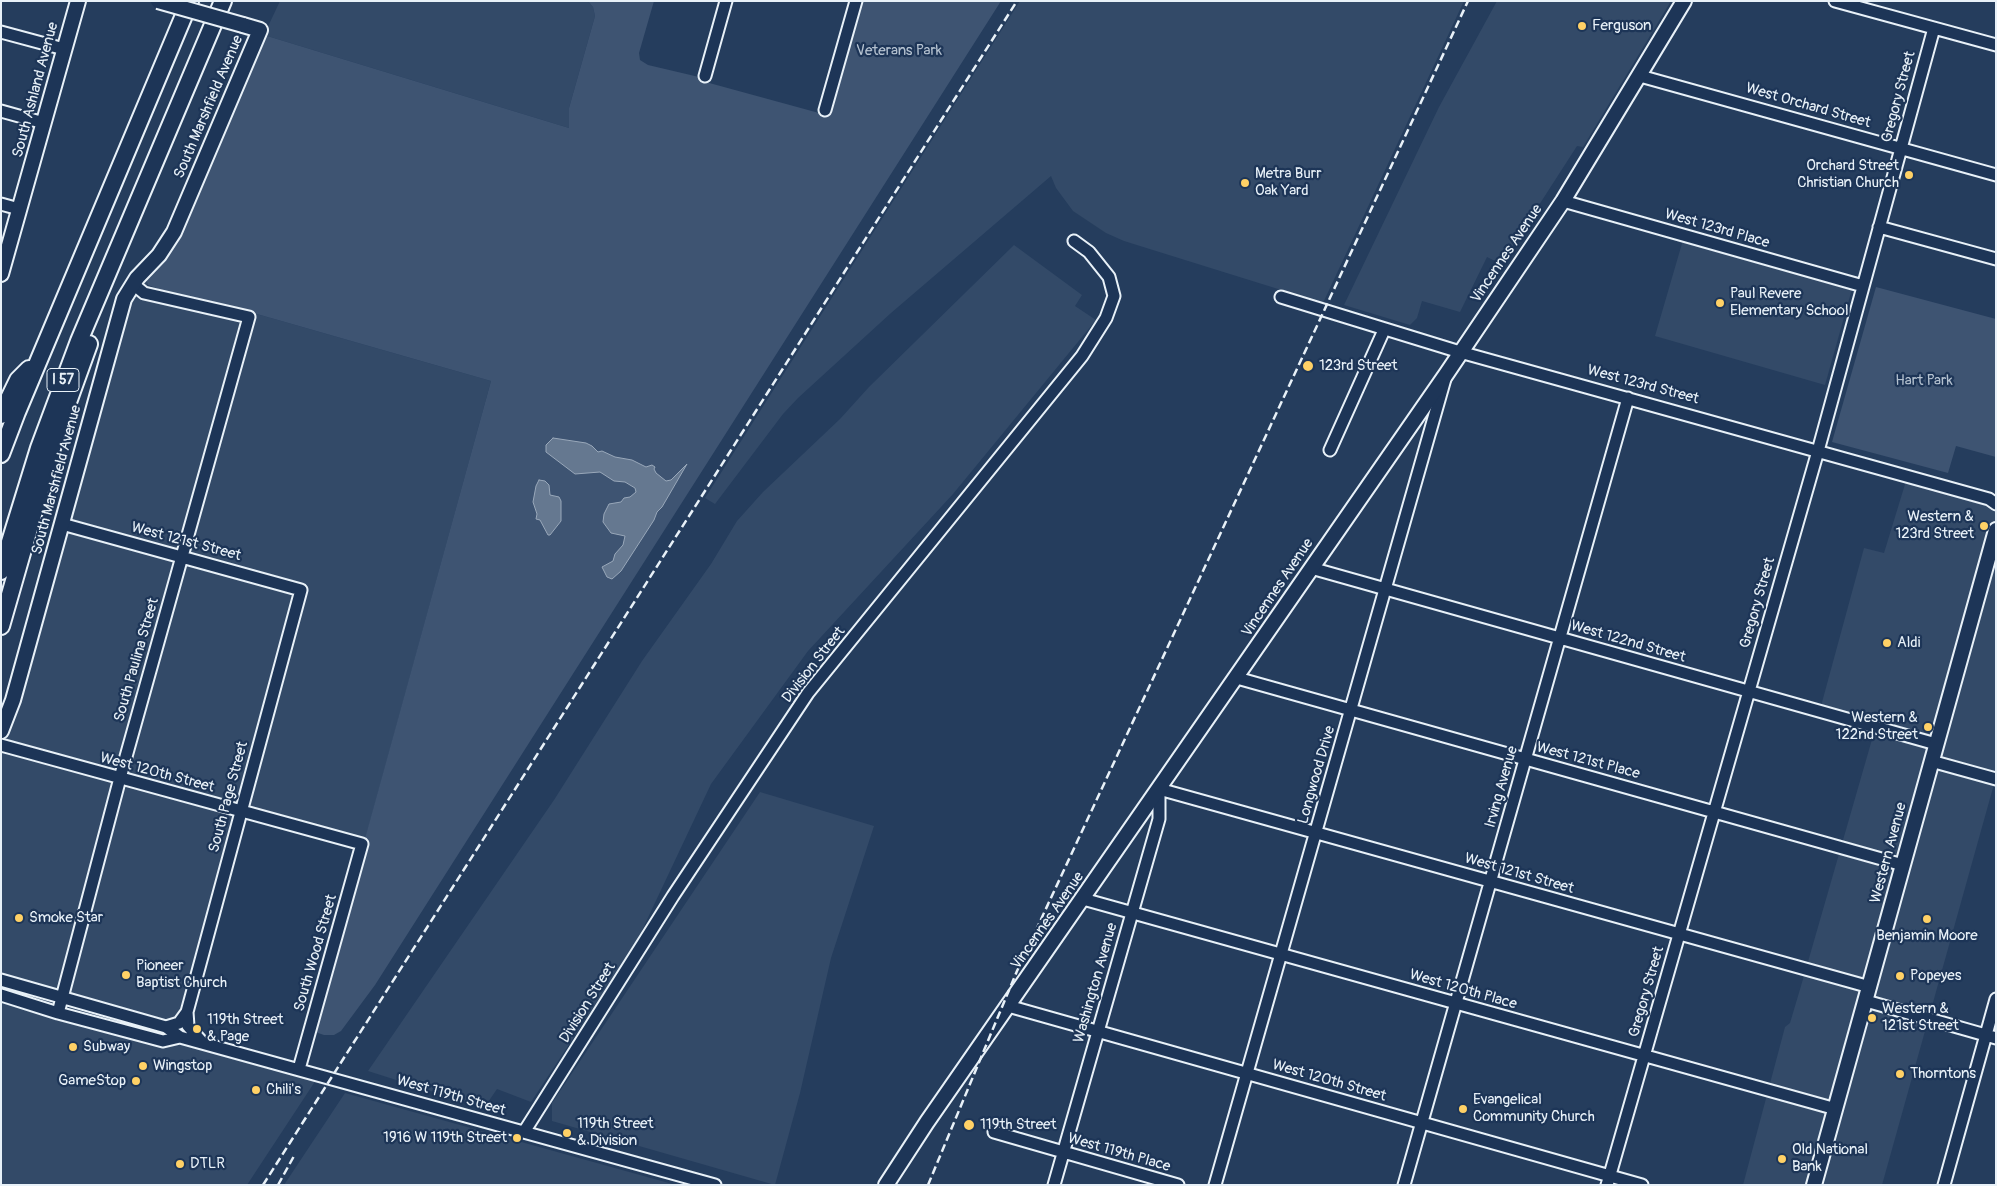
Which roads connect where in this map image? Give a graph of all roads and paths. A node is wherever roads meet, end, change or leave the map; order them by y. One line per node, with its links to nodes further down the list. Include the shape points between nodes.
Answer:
1 (78, 1): 12 (main road, South Ashland Avenue)
2 (158, 1): 28 (main road, South Marshfield Avenue, bridge, via 260,30 174,232)
3 (190, 1): 33 (highway, I 57)
4 (223, 1): 20 (highway, I 57)
5 (726, 1): 13 (street)
6 (856, 1): 15 (street)
7 (1684, 1): 14 (main road, Vincennes Avenue)
8 (1835, 1): 9 (street)
9 (1934, 28): 11 (street); 18 (street, Gregory Street)
10 (1, 32): 12 (street)
11 (1996, 45)
12 (64, 50): 17 (main road, South Ashland Avenue)
13 (705, 76)
14 (1640, 76): 18 (street, West Orchard Street); 21 (main road, Vincennes Avenue)
15 (825, 110)
16 (1, 111): 17 (street)
17 (44, 123): 23 (main road, South Ashland Avenue)
18 (1901, 148): 19 (street, West Orchard Street); 24 (street, Gregory Street)
19 (1996, 175)
20 (142, 196): 45 (highway, I 57, via 51,414); 48 (highway, via 55,438)
21 (1563, 200): 29 (street, West 123rd Place); 32 (main road, Vincennes Avenue)
22 (1, 204): 23 (street)
23 (19, 209): 27 (main road, South Ashland Avenue)
24 (1879, 227): 26 (street); 29 (street, Gregory Street)
25 (1074, 241): 91 (street, Division Street, via 1109,277 1114,296 1106,318 1082,356 808,693 673,896)
26 (1996, 260)
27 (1, 274)
28 (133, 284): 41 (main road, South Marshfield Avenue, via 124,299); 43 (street, South Paulina Street, via 144,293 249,317)
29 (1863, 286): 38 (street, Gregory Street)
30 (1281, 297): 31 (street, West 123rd Street)
31 (1384, 330): 32 (street, West 123rd Street); 37 (street)
32 (1460, 352): 34 (main road, Vincennes Avenue); 35 (street, West 123rd Street)
33 (40, 359): 36 (highway, via 18,380); 39 (highway, I 57)
34 (1447, 374): 44 (main road, Vincennes Avenue); 46 (street, Longwood Drive)
35 (1628, 398): 38 (street, West 123rd Street); 49 (street, Irving Avenue)
36 (1, 416)
37 (1330, 450)
38 (1818, 450): 40 (street, West 123rd Street, via 1989,499); 51 (street, Gregory Street)
39 (1, 454)
40 (1996, 504)
41 (62, 524): 43 (street, West 121st Street); 53 (main road, South Marshfield Avenue, via 13,700)
42 (1996, 530): 55 (main road, Western Avenue)
43 (182, 556): 47 (street, West 121st Street); 58 (street, South Paulina Street)
44 (1311, 568): 46 (street, West 122nd Street); 50 (main road, Vincennes Avenue)
45 (1, 571)
46 (1385, 589): 49 (street, West 122nd Street); 52 (street, Longwood Drive)
47 (301, 590): 61 (street, South Page Street)
48 (1, 626)
49 (1560, 638): 51 (street, West 122nd Street); 56 (street, Irving Avenue)
50 (1237, 678): 52 (street, West 121st Place); 60 (main road, Vincennes Avenue)
51 (1749, 692): 55 (street, West 122nd Street); 62 (street, Gregory Street)
52 (1352, 710): 56 (street, West 121st Place); 63 (street, Longwood Drive)
53 (1, 731)
54 (1, 744): 58 (street, West 120th Street)
55 (1936, 744): 57 (main road, Western Avenue)
56 (1525, 759): 62 (street, West 121st Place); 66 (street, Irving Avenue)
57 (1931, 761): 59 (street); 65 (main road, Western Avenue)
58 (120, 778): 61 (street, West 120th Street); 74 (street, South Paulina Street)
59 (1996, 779)
60 (1160, 789): 63 (street, West 121st Street); 67 (main road, Vincennes Avenue); 68 (street, Washington Avenue, via 1159,819)
61 (240, 811): 64 (street, West 120th Street); 79 (street, South Page Street)
62 (1714, 811): 65 (street, West 121st Place); 69 (street, Gregory Street)
63 (1316, 833): 66 (street, West 121st Street); 70 (street, Longwood Drive)
64 (362, 844): 87 (street, South Wood Street)
65 (1903, 865): 72 (main road, Western Avenue)
66 (1490, 882): 69 (street, West 121st Street); 77 (street, Irving Avenue)
67 (1083, 899): 68 (street, West 120th Place); 78 (main road, Vincennes Avenue)
68 (1132, 913): 70 (street, West 120th Place); 82 (street, Washington Avenue)
69 (1679, 934): 72 (street, West 121st Street); 86 (street, Gregory Street)
70 (1281, 954): 77 (street, West 120th Place); 88 (street, Longwood Drive)
71 (1, 980): 74 (street, West 119th Street)
72 (1870, 987): 76 (main road, Western Avenue)
73 (1, 995): 80 (street, West 119th Street)
74 (62, 998): 80 (street, South Paulina Street); 81 (street, West 119th Street)
75 (1996, 999): 83 (street)
76 (1866, 1001): 83 (street); 89 (main road, Western Avenue)
77 (1456, 1004): 86 (street, West 120th Place); 90 (street, Irving Avenue)
78 (1008, 1006): 82 (street, West 120th Street); 96 (main road, Vincennes Avenue)
79 (187, 1012): 81 (street, via 179,1023); 85 (street, via 188,1026)
80 (58, 1013): 84 (street, West 119th Street, via 163,1041)
81 (166, 1027): 84 (street, West 119th Street)
82 (1098, 1031): 88 (street, West 120th Street); 93 (street, Washington Avenue)
83 (1991, 1036): 103 (street)
84 (180, 1037): 85 (street, West 119th Street)
85 (202, 1042): 87 (street, West 119th Street)
86 (1644, 1056): 89 (street, West 120th Place); 94 (street, Gregory Street)
87 (300, 1069): 91 (street, West 119th Street)
88 (1248, 1073): 90 (street, West 120th Street); 99 (street, Longwood Drive)
89 (1836, 1109): 102 (main road, Western Avenue)
90 (1422, 1122): 94 (street, West 120th Street); 100 (street, Irving Avenue)
91 (524, 1132): 95 (street, West 119th Street)
92 (994, 1132): 93 (street, West 119th Place)
93 (1064, 1153): 97 (street, Washington Avenue); 98 (street, West 119th Place)
94 (1609, 1180): 101 (street, West 120th Street)
95 (714, 1185)
96 (886, 1185)
97 (1054, 1185)
98 (1178, 1185)
99 (1215, 1185)
100 (1404, 1185)
101 (1642, 1185)
102 (1814, 1185)
103 (1944, 1185)

